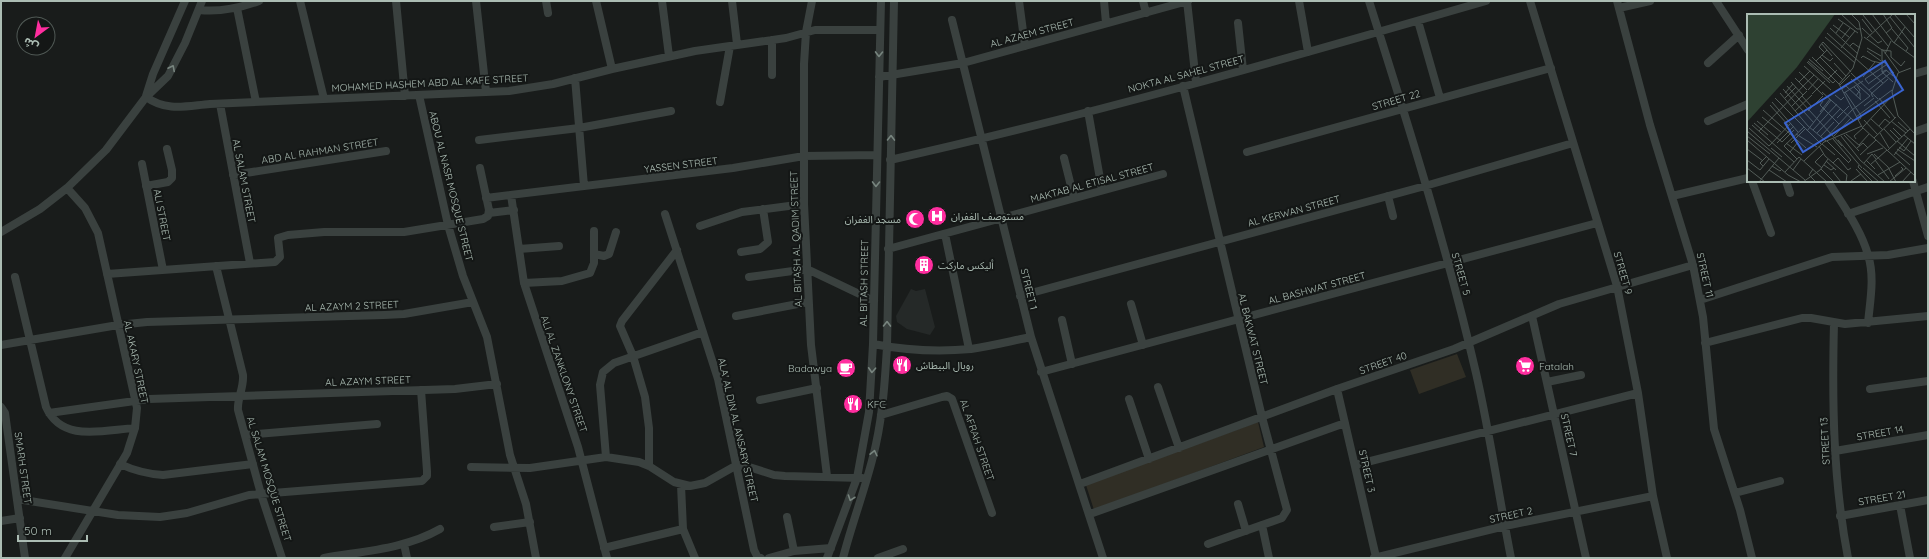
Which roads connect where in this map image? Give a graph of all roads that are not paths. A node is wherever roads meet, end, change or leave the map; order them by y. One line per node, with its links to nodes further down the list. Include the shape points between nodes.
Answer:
1 (185, 1): 59 (street, via 153,74)
2 (202, 1): 26 (street)
3 (259, 1): 25 (street)
4 (300, 1): 61 (street)
5 (396, 1): 58 (street)
6 (476, 1): 56 (street)
7 (546, 1): 27 (street)
8 (596, 1): 46 (street)
9 (662, 1): 42 (street)
10 (732, 1): 38 (street)
11 (881, 1): 33 (street, AL BITASH STREET)
12 (894, 1): 51 (street)
13 (1019, 1): 39 (street)
14 (1104, 1): 31 (street)
15 (1143, 1): 28 (street)
16 (1187, 1): 28 (street, AL AZAEM STREET); 54 (street)
17 (1299, 1): 41 (street)
18 (1369, 1): 35 (street, STREET 5)
19 (1486, 1): 30 (street, NOKTA AL SAHEL STREET)
20 (1530, 1): 45 (street, STREET 9)
21 (1650, 1): 24 (street)
22 (1716, 1): 36 (street)
23 (811, 2): 34 (street, AL BITASH AL QADIM STREET)
24 (1618, 5): 102 (street, STREET 11, via 1644,106)
25 (237, 8): 26 (street); 62 (street)
26 (199, 10): 59 (street, one-way to 26, via 168,76)
27 (548, 13)
28 (1146, 13): 31 (street, AL AZAEM STREET)
29 (952, 20): 43 (street, STREET 1)
30 (1418, 21): 35 (street, NOKTA AL SAHEL STREET); 60 (street)
31 (1106, 23): 39 (street, AL AZAEM STREET)
32 (1238, 24): 47 (street)
33 (880, 30): 34 (street, MOHAMED HASHEM ABD AL KAFE STREET, via 824,29); 52 (street, AL BITASH STREET, one-way to 52)
34 (806, 32): 37 (street, MOHAMED HASHEM ABD AL KAFE STREET); 80 (street, AL BITASH AL QADIM STREET)
35 (1379, 32): 41 (street, NOKTA AL SAHEL STREET); 66 (street, STREET 5)
36 (1739, 35): 40 (street); 44 (street)
37 (772, 40): 38 (street, MOHAMED HASHEM ABD AL KAFE STREET); 50 (street)
38 (734, 45): 42 (street, MOHAMED HASHEM ABD AL KAFE STREET); 63 (street)
39 (1025, 46): 43 (street, AL AZAEM STREET)
40 (1747, 46)
41 (1308, 52): 47 (street, NOKTA AL SAHEL STREET)
42 (669, 56): 46 (street, MOHAMED HASHEM ABD AL KAFE STREET)
43 (963, 63): 51 (street, AL AZAEM STREET); 74 (street, STREET 1)
44 (1708, 63)
45 (1551, 68): 60 (street, STREET 22); 75 (street, STREET 9)
46 (612, 69): 53 (street, MOHAMED HASHEM ABD AL KAFE STREET)
47 (1242, 70): 54 (street, NOKTA AL SAHEL STREET)
48 (1928, 70): 49 (street)
49 (1915, 74)
50 (772, 75)
51 (892, 75): 52 (street, AL AZAEM STREET); 82 (street, one-way to 51)
52 (879, 77): 79 (street, AL BITASH STREET)
53 (575, 78): 56 (street, MOHAMED HASHEM ABD AL KAFE STREET, via 531,88); 71 (street)
54 (1196, 82): 55 (street, NOKTA AL SAHEL STREET)
55 (1183, 86): 68 (street, NOKTA AL SAHEL STREET); 122 (street, AL BAKWAT STREET)
56 (486, 92): 57 (street, MOHAMED HASHEM ABD AL KAFE STREET)
57 (419, 95): 58 (street, MOHAMED HASHEM ABD AL KAFE STREET); 114 (street, ABOU AL NASR MOSQUE STREET)
58 (405, 96): 61 (street, MOHAMED HASHEM ABD AL KAFE STREET)
59 (146, 97): 64 (street, MOHAMED HASHEM ABD AL KAFE STREET, via 171,108); 96 (street, via 106,150)
60 (1440, 98): 66 (street, STREET 22)
61 (324, 99): 62 (street, MOHAMED HASHEM ABD AL KAFE STREET)
62 (256, 102): 64 (street, MOHAMED HASHEM ABD AL KAFE STREET)
63 (720, 102)
64 (220, 104): 86 (street, AL SALAM STREET)
65 (1747, 104): 69 (street)
66 (1402, 109): 78 (street, STREET 22); 94 (street, STREET 5)
67 (671, 111): 71 (street)
68 (1088, 111): 74 (street, NOKTA AL SAHEL STREET); 97 (street)
69 (1708, 121)
70 (1928, 127): 72 (street)
71 (579, 128): 73 (street); 93 (street)
72 (1915, 132)
73 (478, 140)
74 (981, 140): 82 (street, NOKTA AL SAHEL STREET); 112 (street, STREET 1)
75 (1573, 143): 94 (street, AL KERWAN STREET); 113 (street, STREET 9)
76 (167, 149): 92 (street, via 172,178 168,182)
77 (386, 151): 86 (street, ABD AL RAHMAN STREET)
78 (1247, 152)
79 (877, 154): 80 (street, YASSEN STREET); 144 (street, AL BITASH STREET, one-way to 144)
80 (804, 156): 93 (street, YASSEN STREET, via 733,168); 105 (street, AL BITASH AL QADIM STREET)
81 (1064, 158): 104 (street)
82 (890, 160): 126 (street)
83 (142, 164): 92 (street, ALI STREET)
84 (480, 168): 103 (street)
85 (1163, 174): 97 (street, MAKTAB AL ETISAL STREET)
86 (233, 175): 131 (street, AL SALAM STREET)
87 (1747, 178): 102 (street)
88 (1752, 182): 119 (street)
89 (1786, 182): 99 (street)
90 (1829, 182): 110 (street)
91 (1913, 182): 98 (street)
92 (146, 186): 136 (street, ALI STREET)
93 (584, 186): 100 (street, YASSEN STREET)
94 (1425, 186): 101 (street, AL KERWAN STREET); 132 (street, STREET 5)
95 (1928, 187): 98 (street)
96 (67, 188): 117 (street, via 40,209); 137 (street, AL AKARY STREET, via 85,208 94,224)
97 (1102, 190): 104 (street, MAKTAB AL ETISAL STREET)
98 (1916, 191): 110 (street); 121 (street)
99 (1790, 193)
100 (511, 195): 103 (street, YASSEN STREET); 107 (street, ALI AL ZANKLONY STREET)
101 (1388, 196): 111 (street); 122 (street, AL KERWAN STREET)
102 (1672, 196): 133 (street, STREET 11)
103 (486, 198): 108 (street)
104 (1074, 198): 112 (street, MAKTAB AL ETISAL STREET)
105 (804, 204): 106 (street); 135 (street, AL BITASH AL QADIM STREET)
106 (763, 209): 115 (street, via 728,216); 128 (street, via 768,242 760,249)
107 (514, 210): 108 (street); 125 (street, ALI AL ZANKLONY STREET)
108 (489, 213): 114 (street, via 483,219)
109 (666, 214): 127 (street, ALA' AL DIN AL ANSARY STREET)
110 (1848, 214): 130 (street)
111 (1393, 216)
112 (1001, 218): 120 (street, MAKTAB AL ETISAL STREET); 142 (street, STREET 1)
113 (1597, 223): 132 (street, AL BASHWAT STREET); 141 (street, STREET 9)
114 (448, 225): 131 (street, via 391,232 353,231 280,236 280,257 277,261); 145 (street, ABOU AL NASR MOSQUE STREET)
115 (700, 226)
116 (594, 231): 129 (street)
117 (1, 232)
118 (616, 232): 129 (street, via 609,254)
119 (1771, 233)
120 (945, 234): 126 (street, MAKTAB AL ETISAL STREET); 166 (street)
121 (1928, 236)
122 (1219, 241): 142 (street, AL KERWAN STREET); 152 (street, AL BAKWAT STREET)
123 (559, 246): 125 (street)
124 (1928, 248): 130 (street, via 1888,255)
125 (519, 249): 140 (street, ALI AL ZANKLONY STREET)
126 (888, 249): 165 (street, one-way to 126)
127 (677, 250): 157 (street, ALA' AL DIN AL ANSARY STREET); 167 (street, via 621,323 621,331)
128 (741, 252)
129 (594, 254): 140 (street, via 593,268 585,275 550,282)
130 (1869, 255): 143 (street, via 1832,257); 155 (street, via 1872,275)
131 (250, 263): 134 (street)
132 (1448, 263): 152 (street, AL BASHWAT STREET); 163 (street, STREET 5)
133 (1693, 265): 141 (street, STREET 40); 143 (street, STREET 11)
134 (216, 266): 136 (street); 151 (street, AL SALAM MOSQUE STREET)
135 (807, 269): 139 (street); 144 (street); 146 (street, AL BITASH AL QADIM STREET)
136 (163, 270): 137 (street)
137 (107, 274): 156 (street, AL AKARY STREET)
138 (15, 277): 159 (street)
139 (749, 277)
140 (524, 283): 200 (street, ALI AL ZANKLONY STREET)
141 (1617, 286): 149 (street, STREET 40, via 1559,304); 179 (street, STREET 9)
142 (1020, 296): 158 (street, STREET 1)
143 (1700, 300): 160 (street, STREET 11)
144 (874, 301): 161 (street, AL BITASH STREET)
145 (473, 302): 151 (street, AL AZAYM 2 STREET, via 404,314); 173 (street, ABOU AL NASR MOSQUE STREET, via 487,337)
146 (808, 302): 148 (street); 175 (street, AL BITASH AL QADIM STREET)
147 (1131, 304): 162 (street)
148 (736, 316)
149 (1532, 316): 163 (street, STREET 40); 172 (street, STREET 7)
150 (1928, 316): 155 (street)
151 (230, 319): 156 (street, AL AZAYM 2 STREET); 180 (street, AL SALAM MOSQUE STREET, via 243,375)
152 (1238, 319): 162 (street, AL BASHWAT STREET); 188 (street, AL BAKWAT STREET)
153 (1062, 320): 168 (street)
154 (1834, 323): 155 (street); 160 (street, via 1802,318); 198 (street, STREET 13, via 1832,388)
155 (1868, 323)
156 (118, 325): 159 (street, AL AZAYM 2 STREET); 182 (street, AL AKARY STREET)
157 (703, 332): 167 (street); 204 (street, ALA' AL DIN AL ANSARY STREET, via 718,379)
158 (1031, 337): 166 (street); 169 (street, STREET 1)
159 (30, 340): 164 (street, AL AZAYM 2 STREET); 185 (street)
160 (1705, 343): 215 (street, STREET 11, via 1714,429)
161 (873, 344): 165 (street); 210 (street, AL BITASH STREET, one-way to 210, via 869,412)
162 (1143, 344): 168 (street, AL BASHWAT STREET)
163 (1469, 344): 178 (street, STREET 40); 192 (street, STREET 5)
164 (1, 345)
165 (887, 346): 166 (street, via 938,350); 186 (street)
166 (969, 349)
167 (633, 356): 199 (street, via 608,366 600,378); 206 (street, via 647,407)
168 (1072, 364): 169 (street, AL BASHWAT STREET)
169 (1041, 372): 213 (street, STREET 1)
170 (1581, 375): 172 (street)
171 (1928, 381): 176 (street)
172 (1547, 382): 187 (street, STREET 7)
173 (497, 384): 177 (street, AL AZAYM STREET); 208 (street, ABOU AL NASR MOSQUE STREET)
174 (1158, 387): 196 (street)
175 (817, 388): 183 (street); 209 (street, AL BITASH AL QADIM STREET)
176 (1870, 389)
177 (420, 390): 180 (street, AL AZAYM STREET); 216 (street, via 427,471 422,481)
178 (1338, 390): 188 (street, STREET 40); 189 (street, STREET 3)
179 (1638, 393): 187 (street); 217 (street, STREET 9)
180 (240, 395): 182 (street, AL AZAYM STREET); 193 (street, AL SALAM MOSQUE STREET, via 238,410)
181 (1129, 399): 201 (street)
182 (136, 400): 185 (street, AL AZAYM STREET); 191 (street, AL AKARY STREET)
183 (760, 400)
184 (1, 407): 195 (street, SMARH STREET, via 5,413)
185 (49, 413): 191 (street, via 60,425 78,431)
186 (881, 415): 211 (street, one-way to 186); 224 (street, AL AFRAH STREET, via 942,397 952,399)
187 (1554, 415): 192 (street); 223 (street, STREET 7)
188 (1262, 417): 196 (street, STREET 40); 197 (street, AL BAKWAT STREET)
189 (1345, 423): 197 (street); 205 (street, STREET 3)
190 (377, 424): 193 (street)
191 (135, 428): 202 (street, AL AKARY STREET, via 127,453)
192 (1488, 431): 205 (street); 232 (street, STREET 5)
193 (245, 435): 203 (street, AL SALAM MOSQUE STREET)
194 (1928, 435): 198 (street, STREET 14)
195 (5, 442): 218 (street, SMARH STREET)
196 (1179, 448): 201 (street, STREET 40)
197 (1271, 450): 225 (street); 231 (street, AL BAKWAT STREET, via 1287,510 1282,518)
198 (1835, 451): 226 (street, STREET 13)
199 (606, 457): 200 (street); 206 (street)
200 (582, 459): 208 (street, via 538,467); 239 (street, ALI AL ZANKLONY STREET)
201 (1149, 459): 213 (street, STREET 40)
202 (120, 464): 203 (street, via 134,471 163,475); 222 (street, AL AKARY STREET)
203 (253, 464): 216 (street, AL SALAM MOSQUE STREET)
204 (737, 465): 209 (street, via 774,475); 214 (street, via 705,483); 252 (street, ALA' AL DIN AL ANSARY STREET, via 754,550)
205 (1355, 465): 259 (street, STREET 3)
206 (649, 466): 214 (street)
207 (471, 467): 208 (street)
208 (513, 467): 230 (street, ABOU AL NASR MOSQUE STREET, via 524,495)
209 (827, 476): 210 (street)
210 (857, 478): 211 (street); 240 (street, AL BITASH STREET, one-way to 240)
211 (867, 478): 255 (street)
212 (1780, 481): 215 (street)
213 (1080, 484): 225 (street, STREET 1)
214 (681, 485): 234 (street)
215 (1735, 493): 264 (street, STREET 11)
216 (261, 494): 222 (street, via 243,496 187,513 160,517 132,517); 246 (street, AL SALAM MOSQUE STREET)
217 (1653, 496): 223 (street, STREET 2); 263 (street, STREET 9)
218 (17, 498): 222 (street); 228 (street, SMARH STREET)
219 (1928, 500): 221 (street, STREET 21)
220 (1238, 504): 236 (street)
221 (1900, 505): 226 (street, STREET 21); 266 (street)
222 (94, 511): 245 (street, AL AKARY STREET)
223 (1576, 511): 232 (street, STREET 2); 262 (street, STREET 7)
224 (992, 513)
225 (1090, 514): 257 (street, STREET 1)
226 (1840, 516): 265 (street, STREET 13)
227 (787, 517): 243 (street)
228 (20, 518): 229 (street); 244 (street, SMARH STREET)
229 (1, 522)
230 (530, 522): 233 (street); 249 (street, ABOU AL NASR MOSQUE STREET)
231 (1262, 525): 236 (street, AL BAKWAT STREET); 258 (street)
232 (1505, 526): 242 (street, STREET 2); 261 (street, STREET 5)
233 (494, 527)
234 (683, 529): 239 (street); 251 (street)
235 (440, 530): 237 (street)
236 (1246, 531): 238 (street, AL BAKWAT STREET)
237 (404, 544): 247 (street); 248 (street)
238 (1208, 544)
239 (604, 548): 250 (street, ALI AL ZANKLONY STREET)
240 (831, 548): 243 (street); 254 (street, AL BITASH STREET)
241 (903, 549): 256 (street)
242 (1407, 550): 259 (street, STREET 2); 260 (street)
243 (794, 551): 253 (street)
244 (25, 558)
245 (65, 558)
246 (282, 558)
247 (324, 558)
248 (407, 558)
249 (536, 558)
250 (608, 558)
251 (695, 558)
252 (761, 558)
253 (769, 558)
254 (826, 558)
255 (843, 558)
256 (878, 558)
257 (1104, 558)
258 (1269, 558)
259 (1375, 558)
260 (1409, 558)
261 (1511, 558)
262 (1586, 558)
263 (1667, 558)
264 (1752, 558)
265 (1848, 558)
266 (1910, 558)

